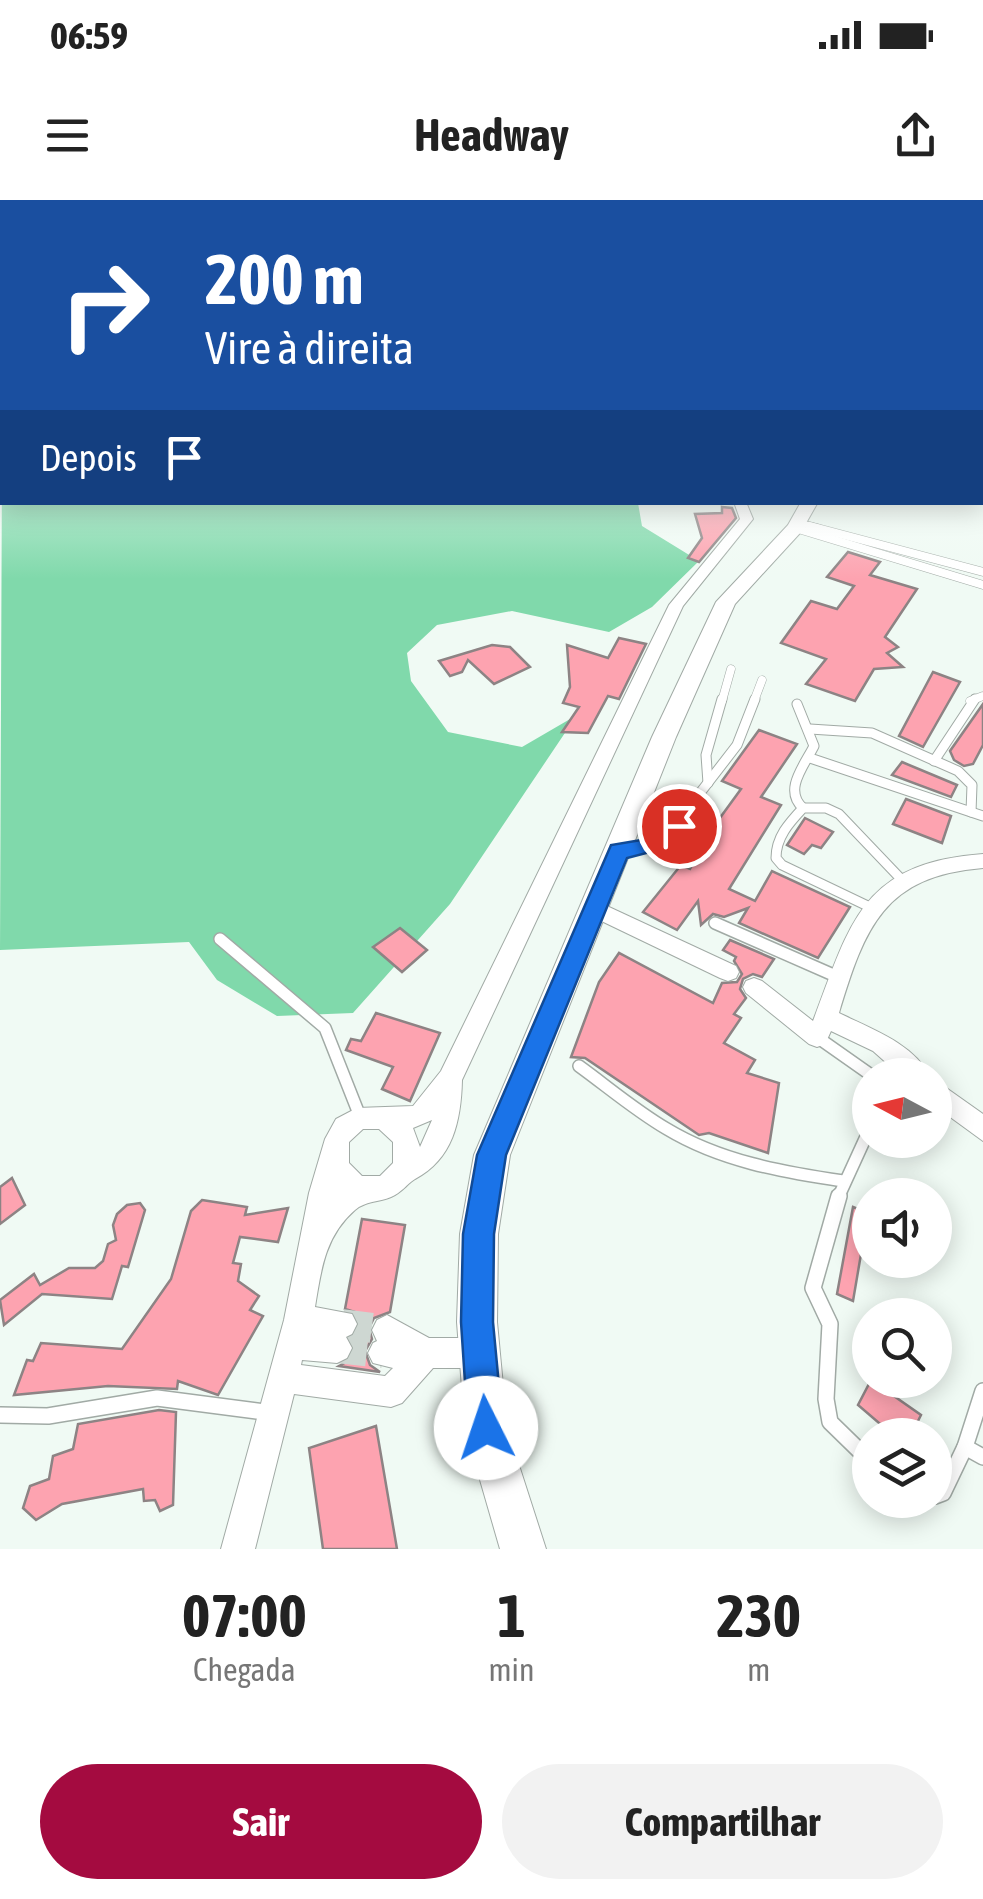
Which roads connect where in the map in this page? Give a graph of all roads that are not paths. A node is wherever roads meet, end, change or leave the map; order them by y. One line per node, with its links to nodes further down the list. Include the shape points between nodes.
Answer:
1 (742, 505): 30 (street, via 742,529 676,605)
2 (802, 518): 3 (lane); 4 (lane); 16 (street, via 726,602)
3 (983, 572)
4 (983, 585)
5 (731, 669): 12 (lane, via 706,756)
6 (762, 680): 12 (lane, via 738,745)
7 (983, 696): 11 (lane, via 971,700)
8 (797, 704): 9 (lane)
9 (810, 729): 10 (lane); 11 (lane, via 872,733)
10 (810, 758): 13 (lane, via 792,790); 14 (lane)
11 (934, 761): 14 (lane, via 968,777)
12 (708, 784): 16 (lane, via 669,840)
13 (803, 808): 18 (lane, via 839,814); 20 (lane, via 776,844 776,858)
14 (971, 812): 15 (lane)
15 (983, 816)
16 (619, 851): 19 (street)
17 (983, 861): 18 (street, via 944,863)
18 (900, 879): 20 (street)
19 (596, 909): 23 (street); 44 (street, via 492,1155 478,1234)
20 (874, 910): 24 (street)
21 (715, 924): 24 (lane)
22 (220, 939): 32 (lane, via 325,1028)
23 (728, 972)
24 (838, 976): 26 (street)
25 (754, 987): 26 (street)
26 (821, 1027): 27 (lane); 28 (street, via 882,1044)
27 (853, 1058)
28 (898, 1058)
29 (579, 1066): 37 (lane, via 697,1144 778,1171)
30 (450, 1079): 32 (street, via 420,1116); 36 (street, via 440,1134 426,1162)
31 (952, 1104): 33 (street)
32 (374, 1120): 35 (street, via 340,1135); 36 (street, via 406,1135)
33 (983, 1129)
34 (855, 1158): 37 (lane)
35 (333, 1159): 38 (street, via 343,1180); 39 (street)
36 (403, 1171): 38 (street)
37 (844, 1181): 49 (lane, via 813,1288 830,1324 830,1422)
38 (368, 1189): 39 (street, via 346,1200)
39 (316, 1239): 40 (street)
40 (295, 1332): 41 (street); 45 (street)
41 (339, 1336)
42 (385, 1342): 43 (street)
43 (426, 1353): 44 (street); 45 (street, via 392,1392)
44 (481, 1353): 54 (street, via 486,1428)
45 (282, 1378): 47 (street)
46 (983, 1390): 50 (lane)
47 (273, 1413): 48 (lane, via 157,1398 48,1416); 53 (street)
48 (0, 1415)
49 (852, 1443)
50 (965, 1447): 51 (lane); 52 (lane)
51 (983, 1457)
52 (952, 1474)
53 (238, 1549)
54 (523, 1549)

